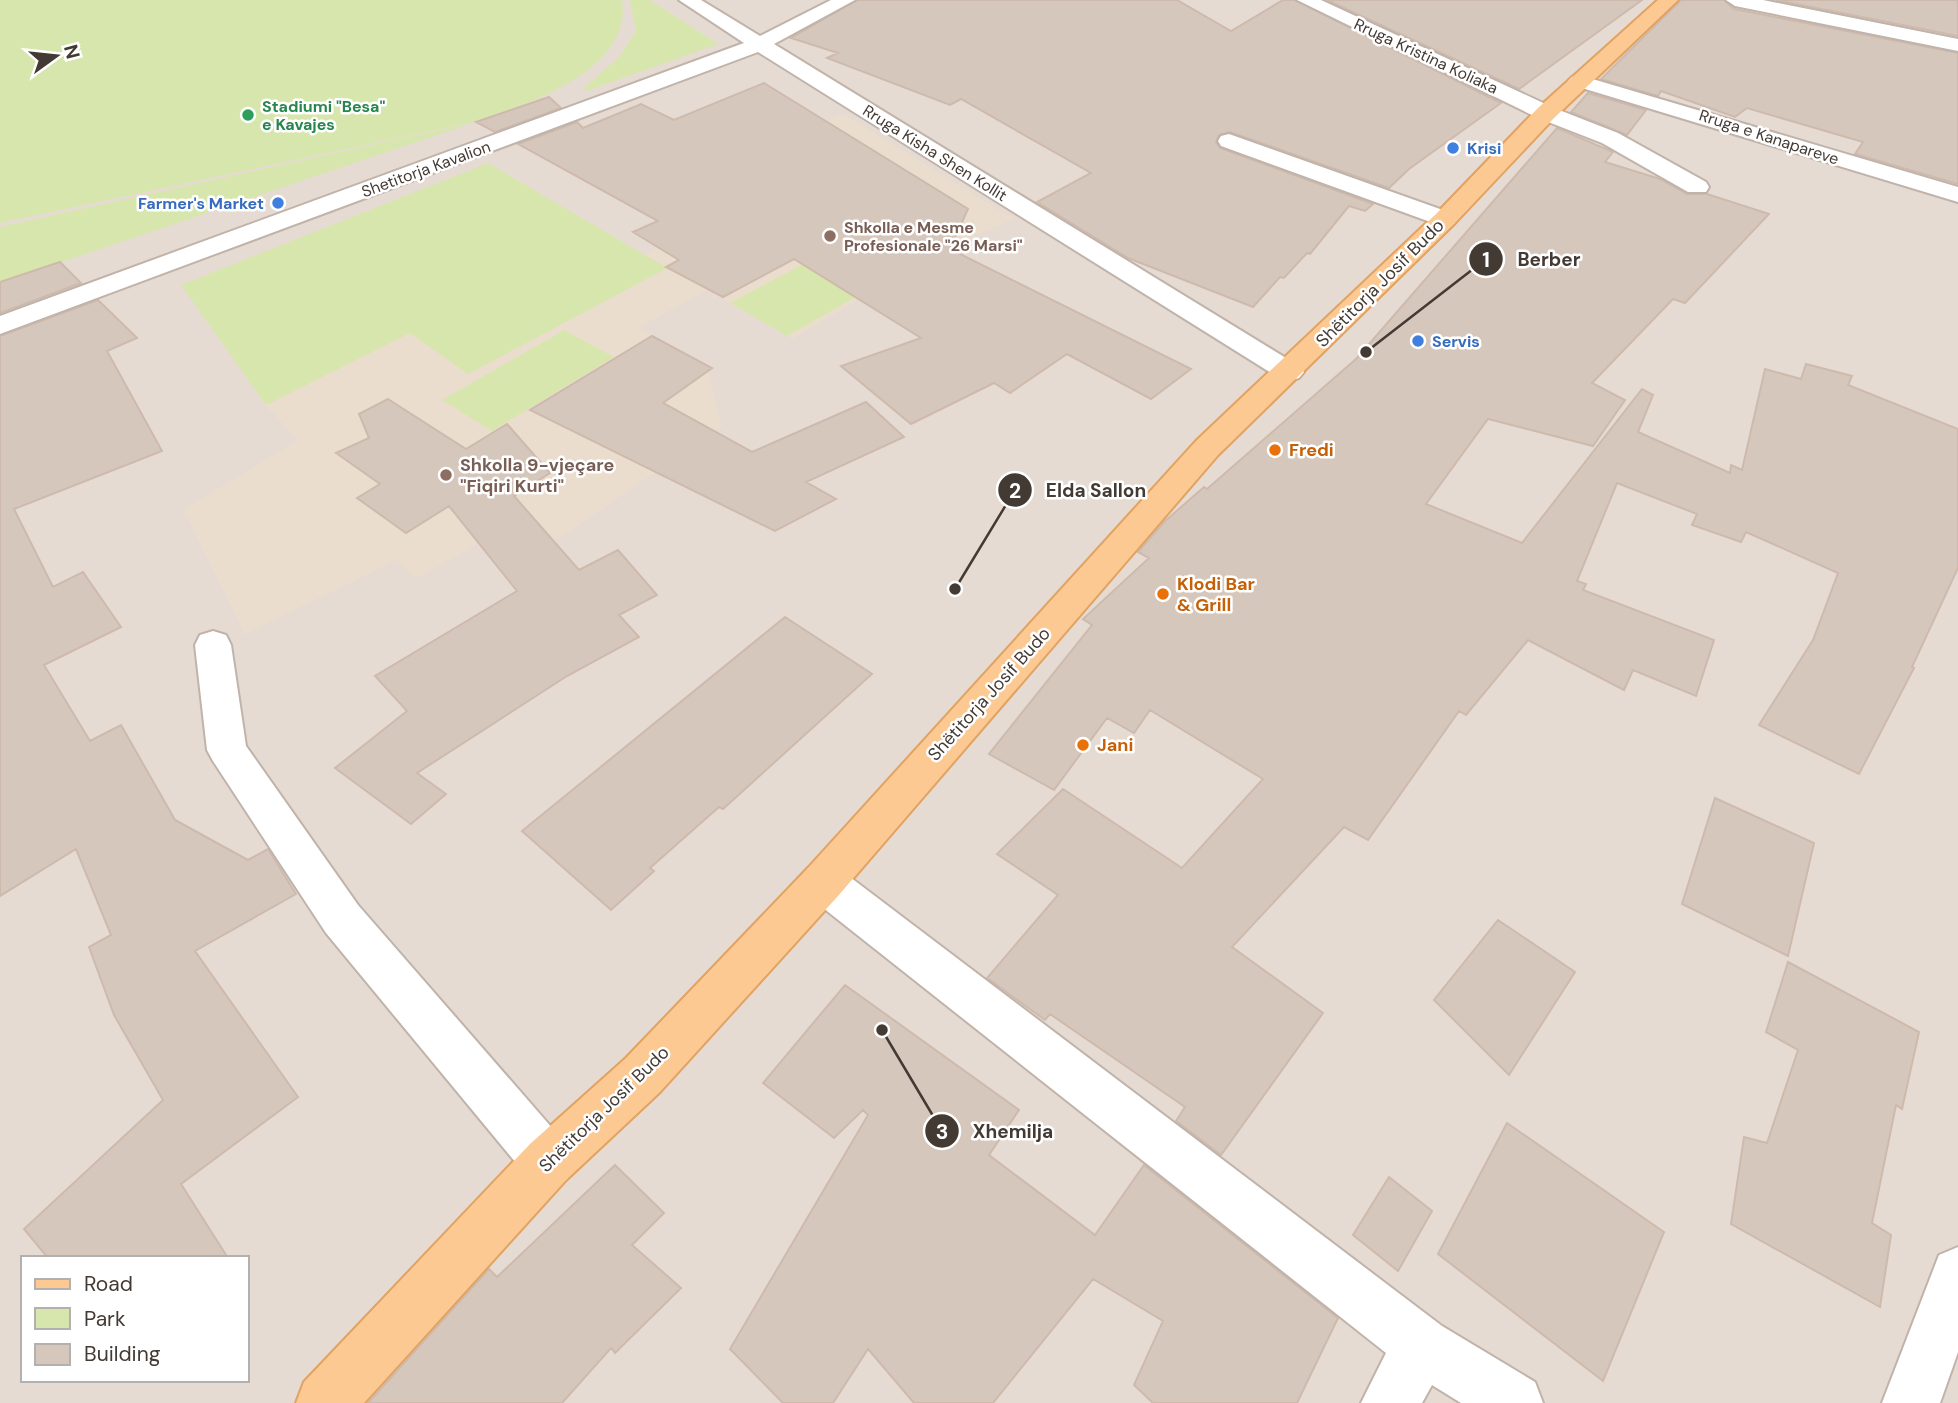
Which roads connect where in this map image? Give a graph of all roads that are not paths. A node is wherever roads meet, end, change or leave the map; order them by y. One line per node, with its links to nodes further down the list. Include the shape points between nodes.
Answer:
1 (688, 0): 6 (street, Rruga Kisha Shen Kollit)
2 (846, 0): 6 (street, Shetitorja Kavalion)
3 (1306, 0): 9 (street, Rruga Kristina Koliaka)
4 (1669, 0): 8 (main road, Shëtitorja Josif Budo)
5 (1735, 0): 7 (street)
6 (759, 44): 14 (street, Shetitorja Kavalion); 15 (street, Rruga Kisha Shen Kollit)
7 (1958, 45)
8 (1579, 81): 9 (main road, Shëtitorja Josif Budo); 12 (street, Rruga e Kanapareve)
9 (1546, 113): 11 (street, Rruga Kristina Koliaka, via 1611,138); 13 (main road, Shëtitorja Josif Budo)
10 (1228, 141): 13 (street)
11 (1697, 187)
12 (1958, 195)
13 (1445, 219): 15 (main road, Shëtitorja Josif Budo)
14 (0, 327)
15 (1289, 372): 17 (main road, Shëtitorja Josif Budo, via 1207,448)
16 (214, 645): 18 (street, via 227,750 342,919)
17 (823, 882): 18 (main road, Shëtitorja Josif Budo, via 643,1075); 20 (street)
18 (548, 1162): 21 (main road, Shëtitorja Josif Budo)
19 (1958, 1275): 24 (street)
20 (1423, 1346): 22 (street); 23 (street)
21 (325, 1403)
22 (1390, 1403)
23 (1514, 1403)
24 (1911, 1403)

